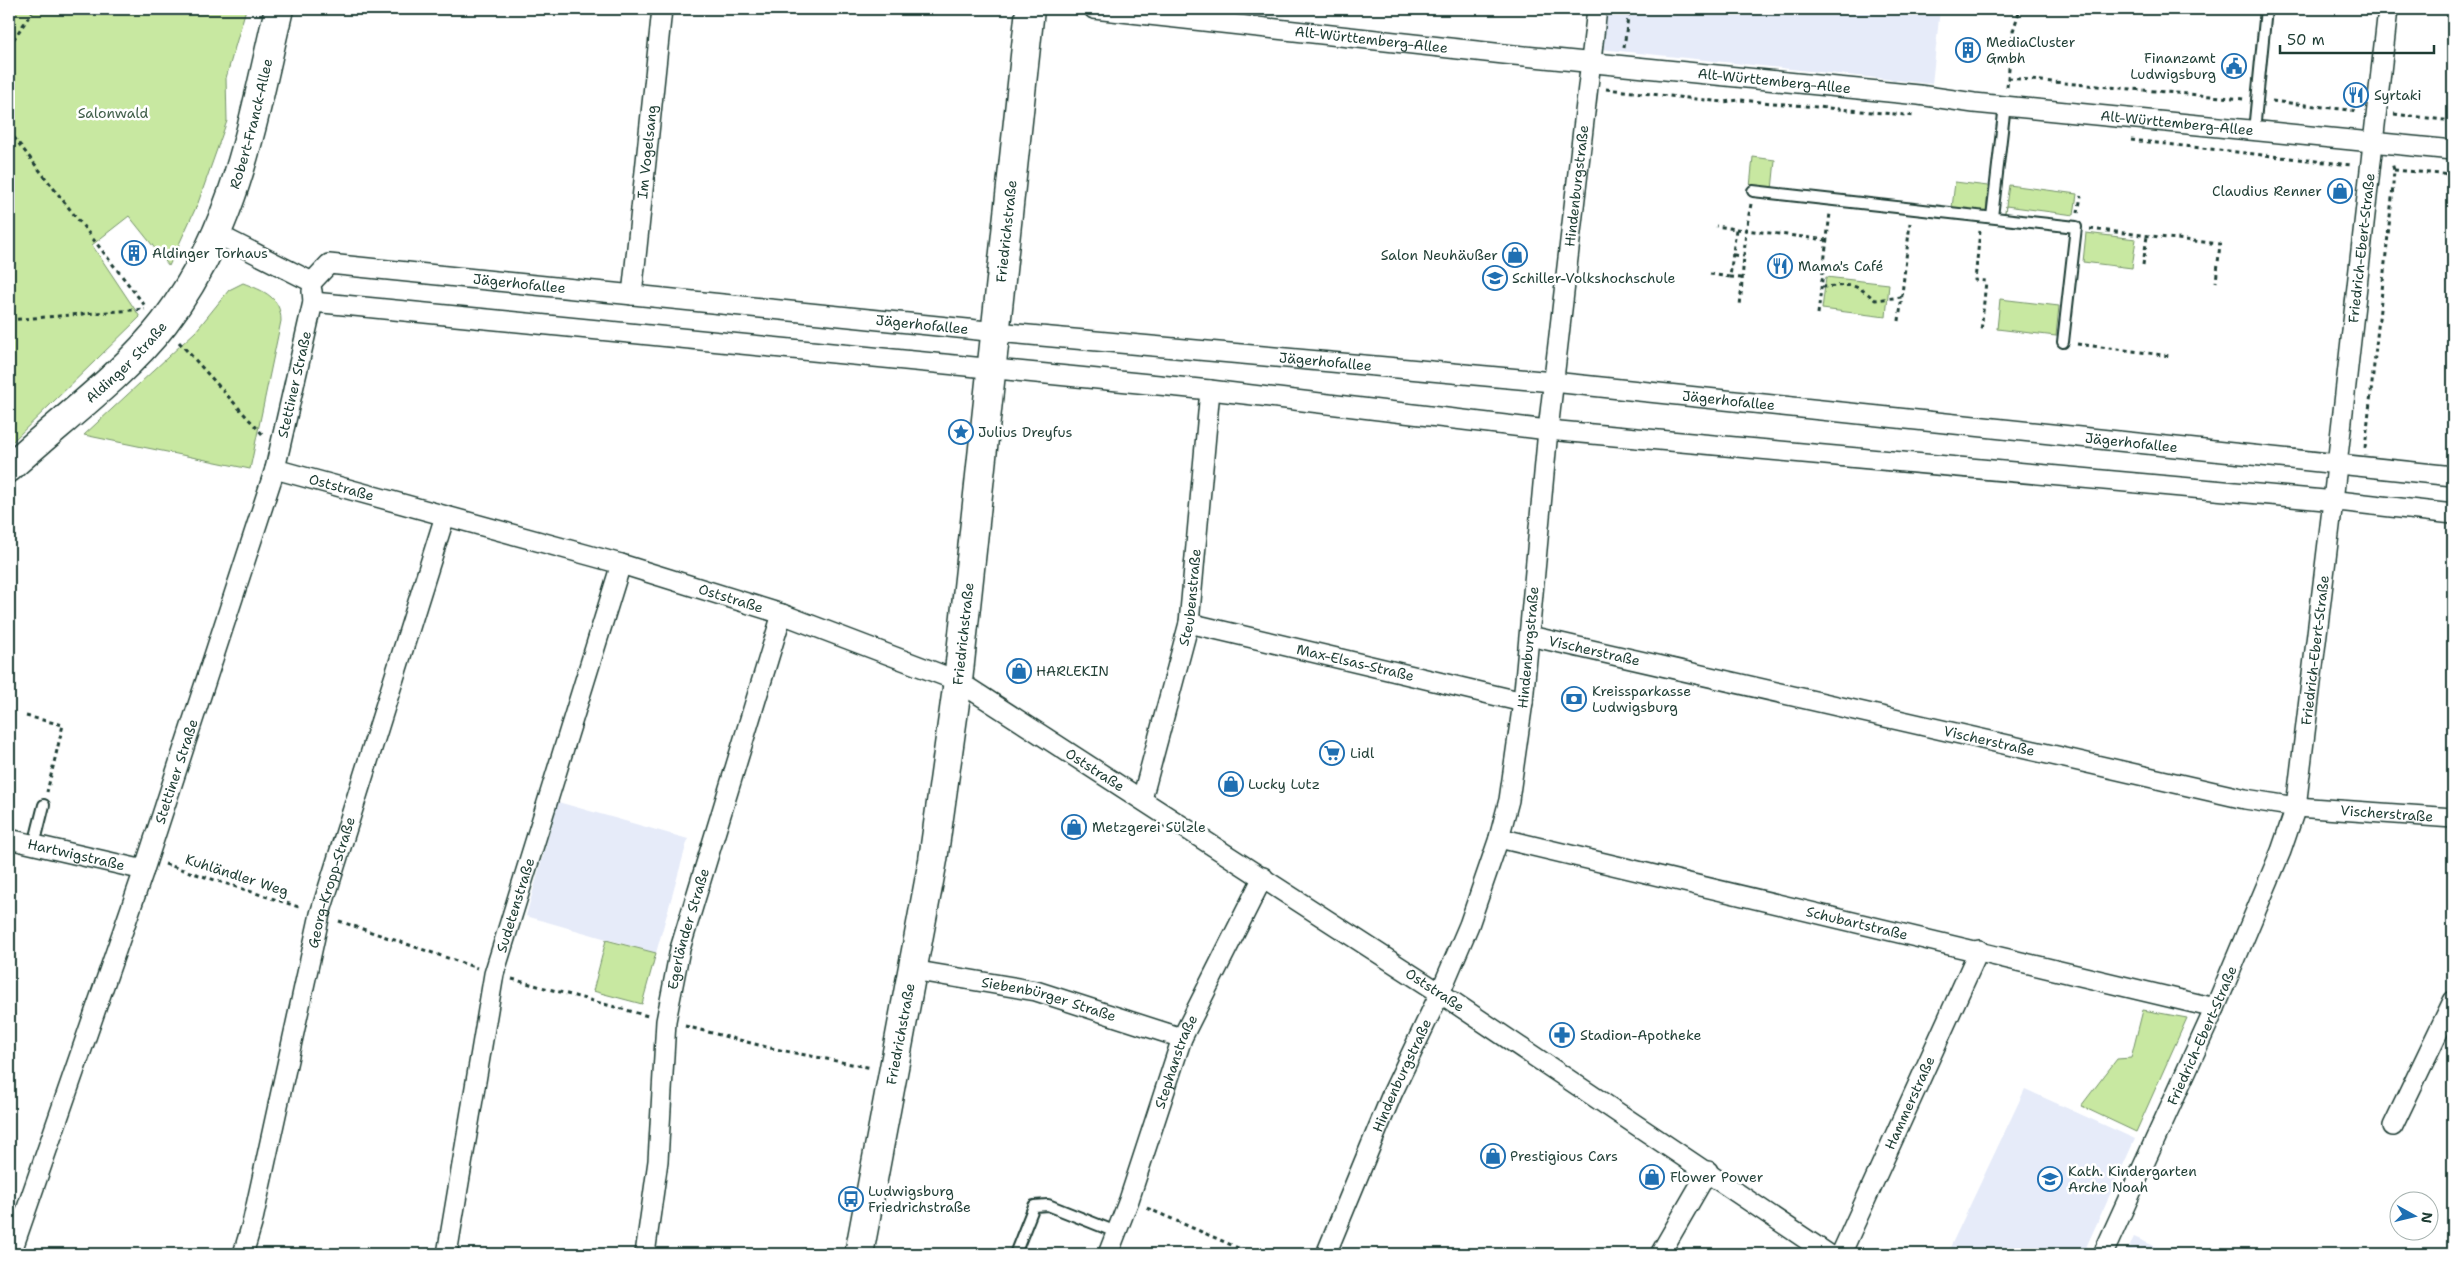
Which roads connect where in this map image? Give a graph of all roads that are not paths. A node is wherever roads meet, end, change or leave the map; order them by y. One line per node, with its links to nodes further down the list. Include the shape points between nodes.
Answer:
1 (279, 9): 15 (main road, Robert-Franck-Allee, via 246,150 232,200)
2 (662, 9): 17 (street, Im Vogelsang)
3 (1030, 9): 19 (main road, Friedrichstraße)
4 (1094, 9): 8 (street, Alt-Württemberg-Allee)
5 (1597, 9): 8 (street, Hindenburgstraße)
6 (2266, 9): 10 (lane)
7 (2388, 9): 11 (street, Friedrich-Ebert-Straße)
8 (1592, 62): 9 (street, Alt-Württemberg-Allee); 22 (street, Hindenburgstraße)
9 (2005, 105): 10 (street, Alt-Württemberg-Allee); 14 (lane)
10 (2254, 131): 11 (street, Alt-Württemberg-Allee)
11 (2374, 142): 12 (street, Alt-Württemberg-Allee); 26 (street, Friedrich-Ebert-Straße)
12 (2453, 150)
13 (1753, 191): 14 (lane)
14 (1992, 217): 20 (lane, via 2076,227)
15 (217, 234): 16 (street); 27 (main road, Aldinger Straße, via 195,278 163,324 122,368)
16 (312, 282): 17 (street, Jägerhofallee, via 329,264); 18 (street, Stettiner Straße)
17 (632, 295): 19 (street, Jägerhofallee)
18 (313, 302): 21 (street); 25 (street, Stettiner Straße)
19 (997, 332): 21 (main road, Friedrichstraße); 22 (street, Jägerhofallee)
20 (2063, 342)
21 (993, 370): 23 (street); 36 (main road, Friedrichstraße)
22 (1553, 382): 24 (street, Hindenburgstraße); 26 (street, Jägerhofallee)
23 (1210, 390): 24 (street); 34 (street, Steubenstraße)
24 (1548, 430): 29 (street); 35 (street, Hindenburgstraße)
25 (276, 460): 31 (street, Oststraße); 45 (street, Stettiner Straße)
26 (2338, 464): 28 (street, Jägerhofallee); 29 (street, Friedrich-Ebert-Straße)
27 (9, 468)
28 (2453, 476)
29 (2334, 501): 30 (street); 40 (street, Friedrich-Ebert-Straße)
30 (2453, 514)
31 (445, 516): 32 (street, Oststraße); 57 (street, Georg-Kropp-Straße, via 320,914)
32 (621, 564): 33 (street, Oststraße); 58 (street, Sudetenstraße, via 494,974)
33 (782, 614): 36 (street, Oststraße); 59 (street, Egerländer Straße, via 680,949 666,1021 658,1161)
34 (1189, 623): 37 (street, Max-Elsas-Straße); 38 (street, Steubenstraße)
35 (1530, 636): 37 (street, Hindenburgstraße); 40 (street, Vischerstraße, via 2236,797)
36 (958, 681): 38 (street, Oststraße); 48 (main road, Friedrichstraße, via 933,860)
37 (1523, 702): 42 (street, Hindenburgstraße)
38 (1142, 799): 46 (street, Oststraße)
39 (44, 805): 44 (lane)
40 (2296, 807): 41 (street, Vischerstraße); 51 (street, Friedrich-Ebert-Straße, via 2282,851)
41 (2453, 818)
42 (1499, 838): 47 (street, Schubartstraße); 49 (street, Hindenburgstraße, via 1470,925)
43 (9, 839): 44 (street, Hartwigstraße)
44 (34, 845): 45 (street, Hartwigstraße)
45 (146, 864): 56 (street, Stettiner Straße)
46 (1263, 877): 49 (street, Oststraße); 52 (street, Stephanstraße)
47 (1979, 950): 51 (street, Schubartstraße); 66 (street, Hammerstraße)
48 (912, 970): 52 (street, Siebenbürger Straße, via 1036,990); 60 (main road, Friedrichstraße)
49 (1440, 993): 54 (street, Oststraße, via 1598,1101); 63 (street, Hindenburgstraße, via 1392,1094)
50 (2453, 1001): 53 (street)
51 (2215, 1008): 67 (street, Friedrich-Ebert-Straße)
52 (1182, 1038): 55 (street, Stephanstraße)
53 (2393, 1126)
54 (1708, 1171): 64 (street); 65 (street, Oststraße)
55 (1116, 1232): 61 (lane, via 1048,1205 1034,1206); 62 (street, Stephanstraße)
56 (11, 1254)
57 (243, 1254)
58 (447, 1254)
59 (645, 1254)
60 (860, 1254)
61 (1015, 1254)
62 (1108, 1254)
63 (1326, 1254)
64 (1660, 1254)
65 (1828, 1254)
66 (1840, 1254)
67 (2103, 1254)

